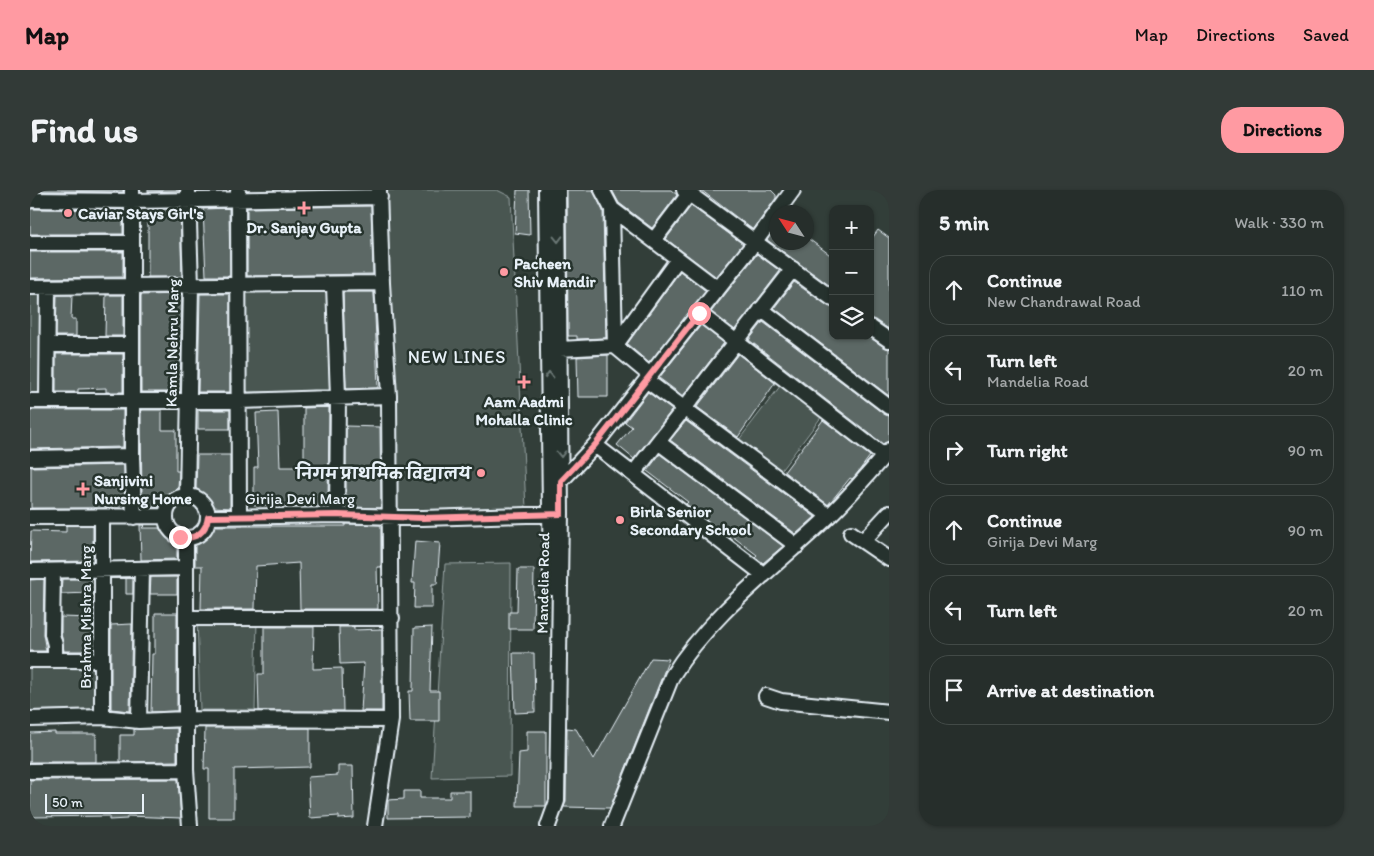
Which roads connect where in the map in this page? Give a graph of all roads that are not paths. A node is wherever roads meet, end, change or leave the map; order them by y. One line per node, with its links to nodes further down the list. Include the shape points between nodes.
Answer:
1 (546, 190): 54 (street, Mandelia Road, one-way to 1)
2 (558, 190): 35 (street, Mandelia Road, one-way to 35)
3 (602, 190): 11 (street)
4 (688, 191): 12 (street); 13 (street)
5 (787, 192): 13 (street)
6 (379, 193): 8 (street); 18 (street)
7 (188, 194): 8 (street); 9 (street); 23 (street, Kamla Nehru Marg)
8 (238, 194): 20 (street)
9 (132, 196): 10 (street); 15 (street)
10 (30, 200)
11 (612, 209): 12 (street); 34 (street)
12 (654, 240): 16 (street)
13 (755, 242): 17 (street); 25 (street)
14 (30, 243): 15 (street)
15 (132, 244): 22 (street)
16 (678, 259): 25 (street); 34 (street)
17 (792, 270): 26 (street); 27 (street)
18 (382, 283): 19 (street); 37 (street)
19 (334, 284): 20 (street); 38 (street)
20 (238, 285): 23 (street); 43 (street)
21 (48, 286): 22 (street); 24 (street); 32 (street)
22 (132, 286): 23 (street); 33 (street)
23 (191, 286): 42 (street, Kamla Nehru Marg)
24 (30, 287)
25 (718, 289): 28 (street)
26 (829, 296)
27 (761, 309): 31 (street); 44 (street)
28 (699, 313): 31 (street); 36 (street)
29 (874, 329): 30 (street)
30 (889, 340)
31 (736, 342): 45 (street); 48 (street)
32 (48, 345): 33 (street); 40 (street)
33 (132, 345): 41 (street)
34 (615, 346): 35 (street); 36 (street)
35 (560, 348): 52 (street, Mandelia Road, one-way to 52)
36 (648, 378): 45 (street); 47 (street)
37 (389, 396): 38 (street); 60 (street)
38 (338, 397): 43 (street); 57 (street)
39 (30, 400): 40 (street)
40 (47, 400): 41 (street)
41 (132, 400): 42 (street); 49 (street)
42 (188, 400): 43 (street); 53 (street, Kamla Nehru Marg)
43 (239, 401): 56 (street)
44 (889, 407)
45 (684, 409): 46 (street); 61 (street)
46 (658, 442): 51 (street); 68 (street)
47 (595, 445): 51 (street); 52 (street)
48 (886, 453): 61 (street)
49 (132, 456): 50 (street); 58 (street)
50 (30, 458)
51 (633, 474): 75 (street)
52 (561, 481): 54 (street, Mandelia Road)
53 (186, 496): 59 (street, via 174,500); 64 (street, via 199,499)
54 (556, 514): 60 (street, Girija Devi Marg, via 433,518); 92 (street, Mandelia Road, via 557,801)
55 (889, 514): 67 (street)
56 (239, 515): 57 (street, Girija Devi Marg); 64 (street, Girija Devi Marg)
57 (338, 515): 60 (street, Girija Devi Marg)
58 (134, 516): 59 (street); 63 (street)
59 (166, 516): 66 (street, via 170,530)
60 (391, 516): 77 (street)
61 (829, 516): 68 (street)
62 (30, 517): 63 (street)
63 (102, 517): 70 (street, Brahma Mishra Marg)
64 (208, 517): 66 (street, via 204,530)
65 (851, 533): 67 (street)
66 (186, 538): 71 (street)
67 (863, 541): 69 (street)
68 (796, 546): 75 (street)
69 (889, 559)
70 (102, 568): 72 (street); 74 (street); 80 (street, Brahma Mishra Marg)
71 (186, 568): 72 (street); 76 (street)
72 (142, 569): 87 (street)
73 (30, 571): 74 (street)
74 (53, 571): 79 (street)
75 (764, 576): 93 (street, via 686,654 672,676)
76 (186, 618): 77 (street); 85 (street)
77 (392, 618): 86 (street)
78 (30, 660): 79 (street)
79 (55, 660): 80 (street)
80 (102, 660): 83 (street, Brahma Mishra Marg)
81 (766, 696): 82 (street, via 781,701)
82 (889, 712)
83 (102, 718): 84 (street); 87 (street)
84 (30, 719)
85 (186, 719): 86 (street); 87 (street); 88 (street)
86 (391, 720): 91 (street)
87 (139, 721)
88 (186, 770): 89 (street); 90 (street)
89 (30, 771)
90 (190, 826)
91 (375, 826)
92 (548, 826)
93 (612, 826)

